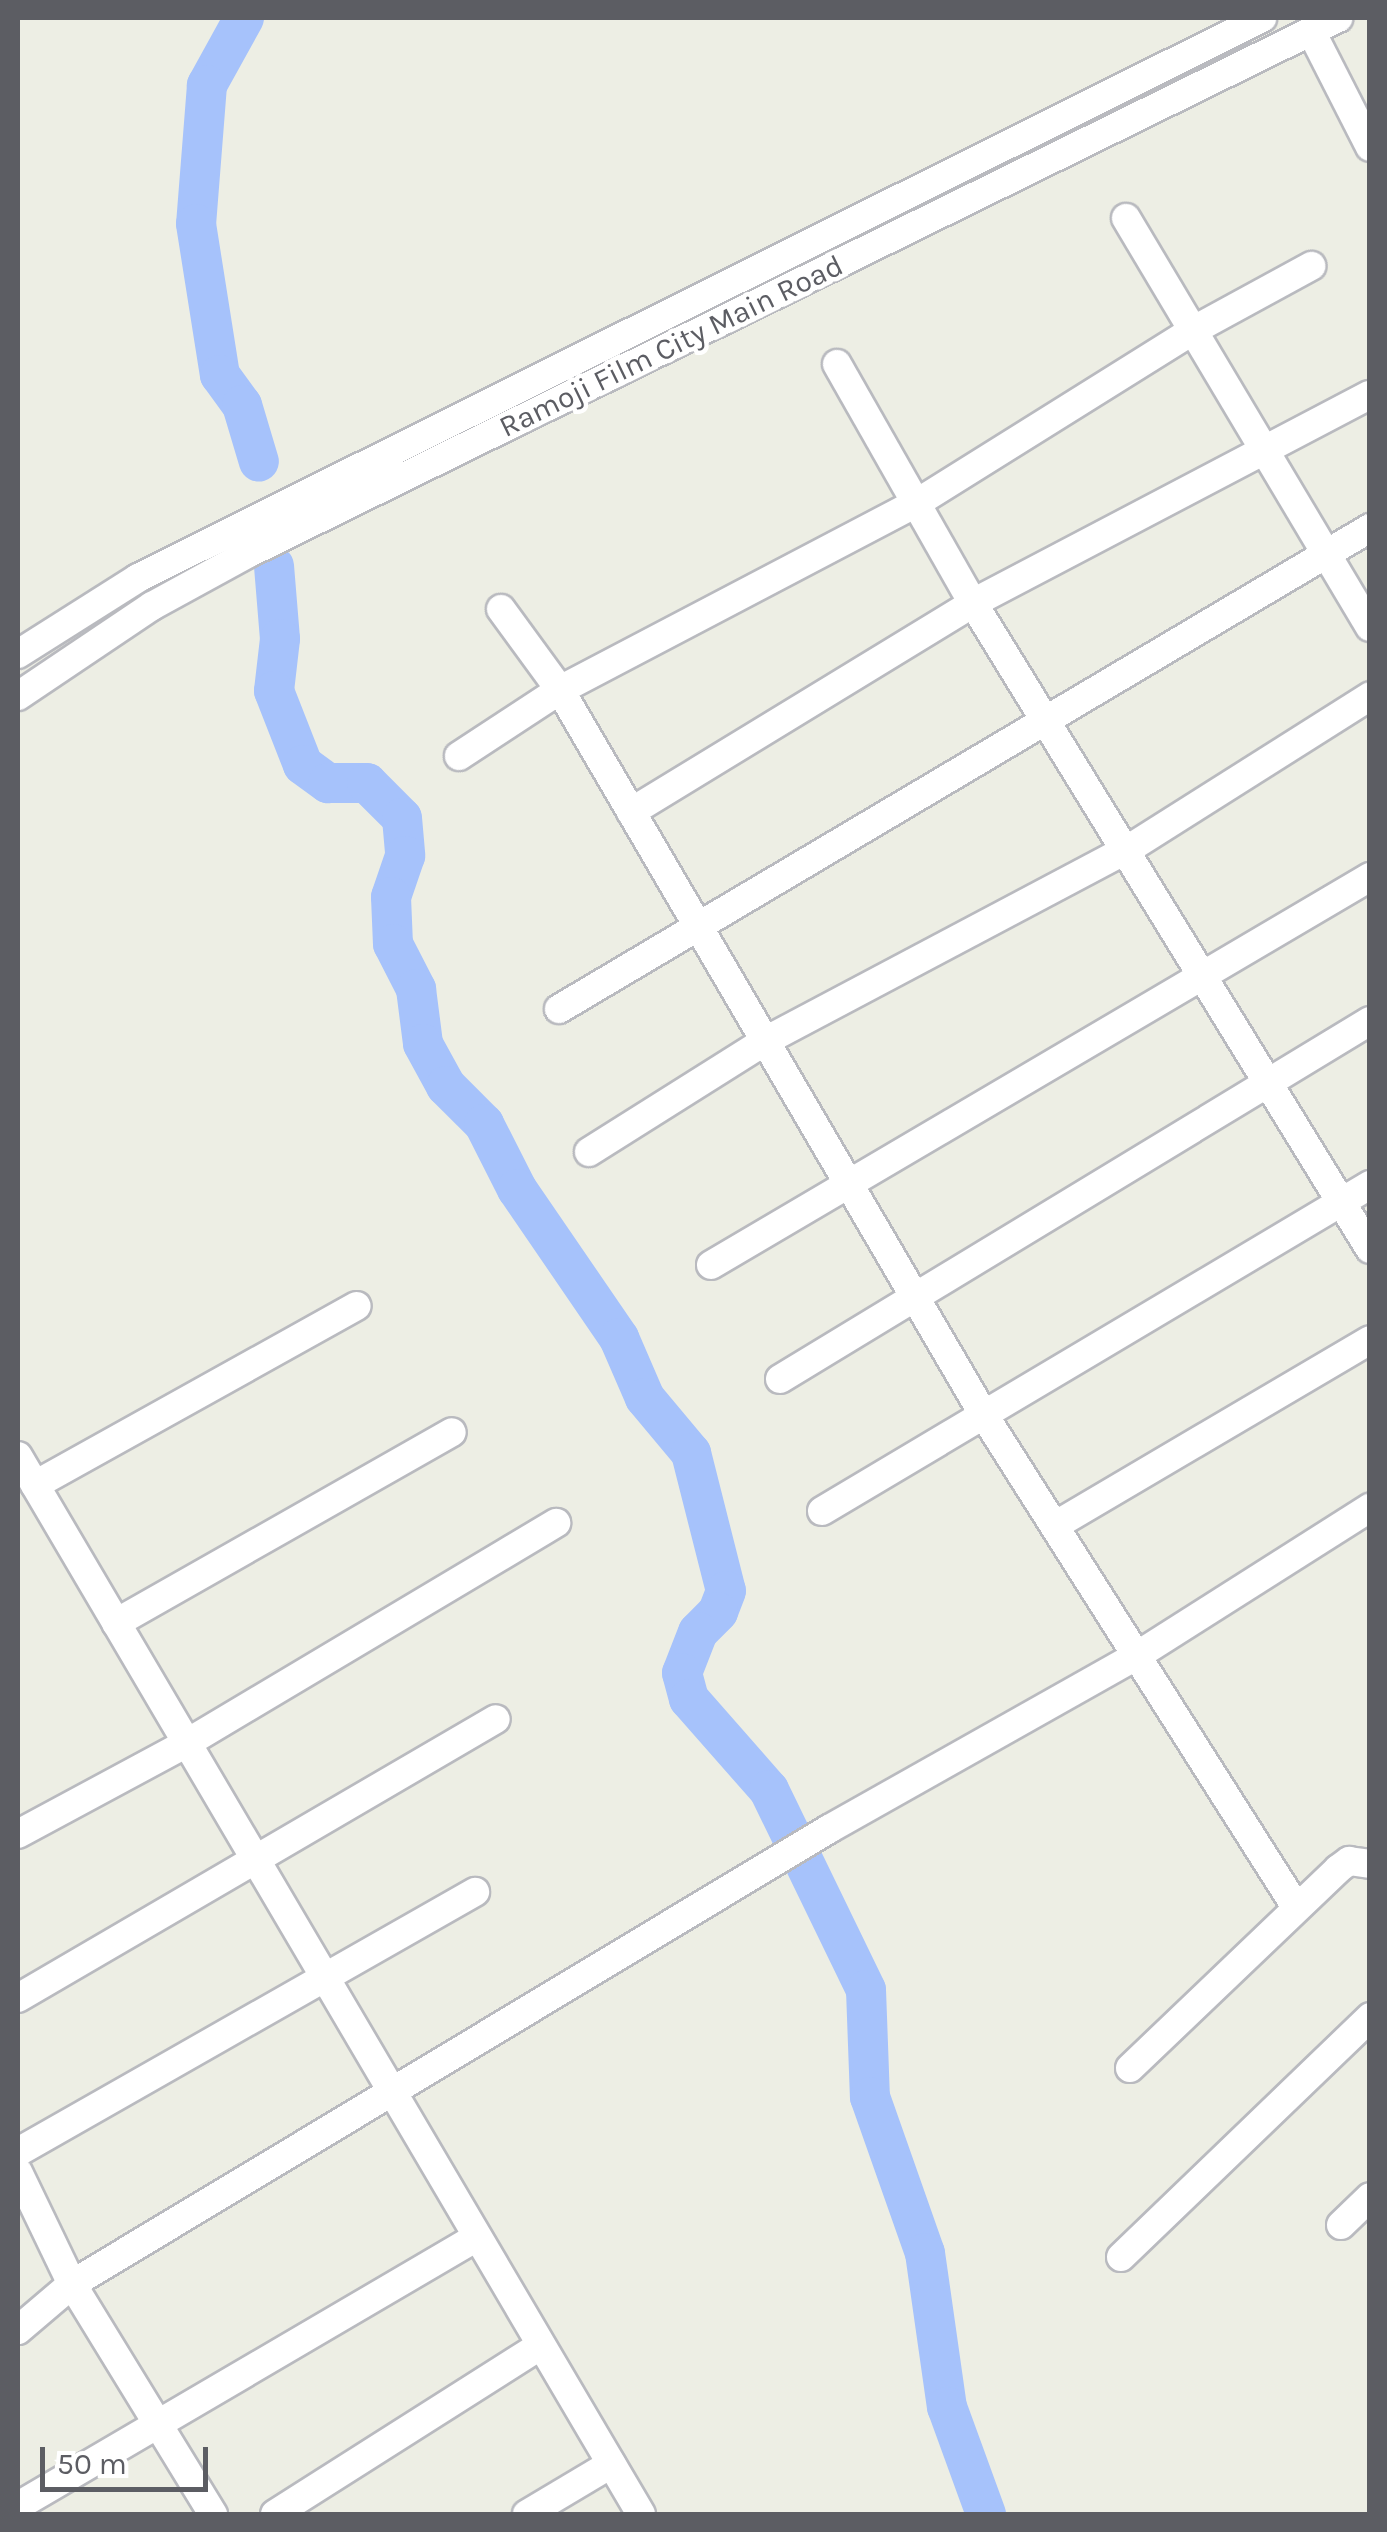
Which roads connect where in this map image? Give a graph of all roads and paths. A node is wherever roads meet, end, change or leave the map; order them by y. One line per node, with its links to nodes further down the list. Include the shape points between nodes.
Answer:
1 (1262, 18): 17 (street, Ramoji Film City Main Road, via 154,570)
2 (1338, 18): 3 (street, Ramoji Film City Main Road)
3 (1311, 31): 4 (street); 19 (street, Ramoji Film City Main Road, via 247,554 152,606)
4 (1370, 147)
5 (1126, 218): 7 (street)
6 (1311, 266): 7 (street)
7 (1192, 332): 10 (street); 11 (street)
8 (837, 364): 11 (street)
9 (1370, 395): 10 (street)
10 (1262, 452): 13 (street); 14 (street)
11 (920, 501): 14 (street); 18 (street)
12 (1370, 528): 13 (street)
13 (1327, 553): 16 (street); 21 (street)
14 (973, 603): 21 (street); 23 (street)
15 (501, 609): 18 (street)
16 (1370, 627)
17 (18, 654)
18 (560, 690): 22 (street); 23 (street)
19 (18, 696)
20 (1370, 696): 24 (street)
21 (1048, 721): 24 (street); 26 (street)
22 (459, 756)
23 (632, 812): 26 (street)
24 (1130, 848): 27 (street); 30 (street)
25 (1370, 877): 27 (street)
26 (698, 925): 28 (street); 30 (street)
27 (1204, 973): 31 (street); 33 (street)
28 (559, 1008)
29 (1370, 1021): 31 (street)
30 (766, 1041): 32 (street); 33 (street)
31 (1268, 1078): 35 (street); 38 (street)
32 (589, 1152)
33 (848, 1183): 37 (street); 38 (street)
34 (1370, 1185): 35 (street)
35 (1344, 1200): 36 (street); 42 (street)
36 (1370, 1249)
37 (710, 1265)
38 (918, 1296): 41 (street); 42 (street)
39 (356, 1306): 45 (street)
40 (1370, 1340): 49 (street)
41 (780, 1379)
42 (982, 1412): 47 (street); 49 (street)
43 (452, 1432): 50 (street)
44 (18, 1456): 45 (street)
45 (34, 1485): 50 (street)
46 (1370, 1508): 51 (street)
47 (822, 1511)
48 (556, 1523): 53 (street)
49 (1056, 1526): 51 (street)
50 (116, 1623): 53 (street)
51 (1138, 1656): 58 (street); 63 (street, via 890,1794)
52 (496, 1719): 55 (street)
53 (187, 1744): 54 (street); 55 (street)
54 (18, 1834)
55 (254, 1858): 59 (street); 60 (street)
56 (1370, 1864): 58 (street, via 1349,1861)
57 (475, 1892): 59 (street)
58 (1296, 1907): 62 (street)
59 (325, 1978): 63 (street); 64 (street)
60 (18, 1998)
61 (1370, 2017): 69 (street)
62 (1130, 2068)
63 (393, 2092): 68 (street); 70 (street)
64 (18, 2152)
65 (18, 2172): 70 (street)
66 (1370, 2197): 67 (street)
67 (1341, 2226)
68 (477, 2237): 72 (street); 73 (street)
69 (1121, 2258)
70 (72, 2284): 71 (street); 73 (street)
71 (18, 2330)
72 (541, 2345): 74 (street); 77 (street)
73 (159, 2425): 75 (street); 76 (street)
74 (611, 2464): 78 (street); 79 (street)
75 (18, 2506)
76 (214, 2514)
77 (276, 2514)
78 (527, 2514)
79 (641, 2514)

